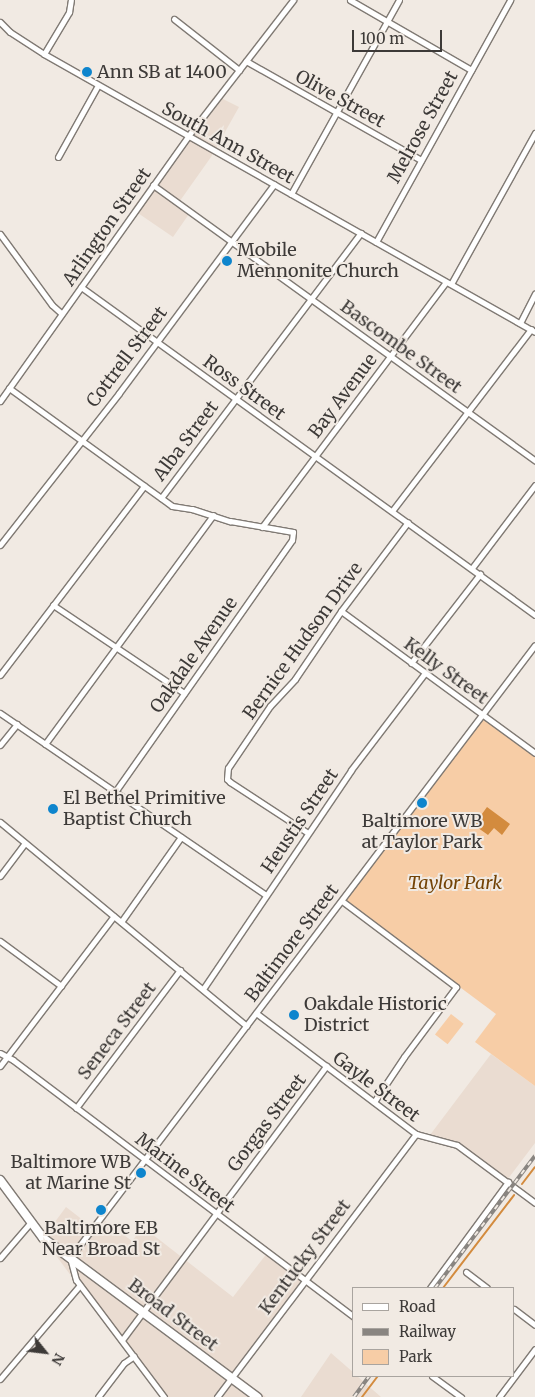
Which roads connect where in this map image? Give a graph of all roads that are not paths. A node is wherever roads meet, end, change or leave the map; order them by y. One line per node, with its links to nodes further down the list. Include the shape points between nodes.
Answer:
1 (71, 0): 9 (street, via 69,12)
2 (293, 0): 10 (street)
3 (350, 0): 7 (street)
4 (399, 0): 7 (street)
5 (510, 0): 12 (street, Melrose Street)
6 (174, 19): 11 (street)
7 (387, 21): 12 (street); 14 (street)
8 (1, 25): 9 (street, South Ann Street)
9 (44, 54): 13 (street, South Ann Street)
10 (246, 61): 11 (street, Arlington Street); 14 (street, Olive Street)
11 (239, 70): 16 (street, Arlington Street)
12 (471, 70): 18 (street, Melrose Street)
13 (98, 86): 16 (street, South Ann Street); 17 (street)
14 (337, 112): 18 (street, Olive Street); 21 (street)
15 (535, 133): 26 (street, Bay Avenue)
16 (188, 136): 19 (street, South Ann Street); 20 (street, Arlington Street)
17 (58, 157)
18 (421, 160): 25 (street, Melrose Street)
19 (274, 184): 21 (street, South Ann Street); 24 (street, Cottrell Street)
20 (153, 185): 24 (street, Bascombe Street); 27 (street, Arlington Street)
21 (291, 194): 22 (street, South Ann Street)
22 (361, 233): 25 (street, South Ann Street); 29 (street, Alba Street)
23 (0, 234): 30 (street)
24 (231, 242): 29 (street, Bascombe Street); 33 (street, Cottrell Street)
25 (376, 242): 26 (street, South Ann Street)
26 (449, 283): 31 (street, South Ann Street); 34 (street, Bay Avenue)
27 (81, 287): 30 (street, Arlington Street); 33 (street, Ross Street)
28 (535, 294): 31 (street)
29 (311, 299): 34 (street, Bascombe Street); 36 (street, Alba Street)
30 (62, 314): 35 (street, Arlington Street)
31 (520, 323): 32 (street, South Ann Street)
32 (533, 331): 38 (street)
33 (156, 342): 36 (street, Ross Street); 39 (street, Cottrell Street)
34 (390, 356): 38 (street, Bascombe Street); 40 (street, Bay Avenue)
35 (9, 388): 37 (street, Arlington Street); 39 (street)
36 (235, 399): 40 (street, Ross Street); 44 (street, Alba Street)
37 (0, 401)
38 (468, 412): 41 (street, Bascombe Street); 45 (street)
39 (81, 441): 43 (street); 49 (street, Cottrell Street)
40 (315, 455): 45 (street, Ross Street); 48 (street, Bay Avenue)
41 (535, 460)
42 (535, 485): 50 (street)
43 (144, 486): 44 (street); 52 (street, Alba Street)
44 (161, 498): 46 (street, via 172,506)
45 (392, 511): 47 (street, Ross Street)
46 (213, 515): 48 (street); 56 (street)
47 (408, 522): 50 (street); 53 (street, Bernice Hudson Drive)
48 (262, 527): 60 (street, Oakdale Avenue, via 293,532 292,540)
49 (0, 546)
50 (472, 568): 51 (street)
51 (480, 574): 54 (street); 57 (street)
52 (53, 606): 56 (street); 59 (street, Alba Street)
53 (341, 611): 57 (street, Kelly Street); 69 (street, Bernice Hudson Drive, via 228,768 227,779)
54 (535, 614)
55 (535, 645): 62 (street, Baltimore Street)
56 (116, 648): 60 (street); 64 (street)
57 (411, 663): 58 (street, Kelly Street)
58 (425, 673): 62 (street, Kelly Street); 69 (street, Heustis Street, via 368,746)
59 (0, 675)
60 (184, 693): 67 (street, Oakdale Avenue)
61 (0, 713): 63 (street)
62 (482, 715): 66 (street, Kelly Street); 74 (street, Baltimore Street)
63 (16, 724): 64 (street); 65 (street)
64 (45, 744): 67 (street)
65 (0, 745)
66 (535, 753)
67 (114, 792): 70 (street)
68 (0, 822): 71 (street)
69 (308, 833): 73 (street, Heustis Street)
70 (181, 837): 73 (street); 76 (street)
71 (25, 843): 72 (street); 75 (street)
72 (0, 876)
73 (266, 895): 80 (street, Heustis Street)
74 (342, 902): 81 (street, Baltimore Street); 87 (street, via 456,987)
75 (114, 916): 76 (street); 79 (street)
76 (121, 922): 78 (street)
77 (0, 941): 79 (street)
78 (180, 970): 80 (street); 88 (street, Seneca Street)
79 (60, 986): 84 (street)
80 (203, 988): 82 (street)
81 (256, 1014): 82 (street, Baltimore Street); 86 (street, Gayle Street)
82 (247, 1026): 90 (street, Baltimore Street)
83 (0, 1053): 84 (street, Marine Street)
84 (7, 1056): 85 (street); 88 (street, Marine Street)
85 (0, 1066)
86 (326, 1066): 87 (street, Gayle Street); 94 (street, Gorgas Street)
87 (374, 1102): 89 (street, Gayle Street)
88 (76, 1108): 90 (street, Marine Street)
89 (416, 1134): 92 (street, Gayle Street, via 457,1145); 99 (street, Kentucky Street)
90 (145, 1160): 94 (street, Marine Street); 97 (street, Baltimore Street)
91 (0, 1180): 95 (main road, Broad Street)
92 (508, 1182): 93 (street, Gayle Street); 101 (street)
93 (535, 1202)
94 (216, 1213): 99 (street, Marine Street); 104 (street, Gorgas Street)
95 (31, 1222): 96 (street); 97 (main road, Broad Street, via 43,1238)
96 (0, 1258)
97 (70, 1258): 100 (street); 104 (main road, Broad Street)
98 (466, 1272): 102 (street)
99 (305, 1280): 105 (street, Marine Street); 114 (street, Kentucky Street)
100 (80, 1285): 107 (street); 113 (street)
101 (431, 1287)
102 (486, 1287)
103 (515, 1310): 106 (street)
104 (143, 1312): 107 (street, Gorgas Street); 114 (main road, Broad Street)
105 (352, 1315)
106 (535, 1325)
107 (122, 1340): 109 (street)
108 (535, 1349): 110 (street)
109 (134, 1356): 115 (street, via 124,1363); 116 (street)
110 (515, 1376)
111 (433, 1377): 119 (street)
112 (514, 1377): 120 (street)
113 (0, 1378)
114 (232, 1378): 117 (street, Kentucky Street); 118 (main road, Broad Street)
115 (98, 1397)
116 (164, 1397)
117 (217, 1397)
118 (257, 1397)
119 (461, 1397)
120 (499, 1397)

